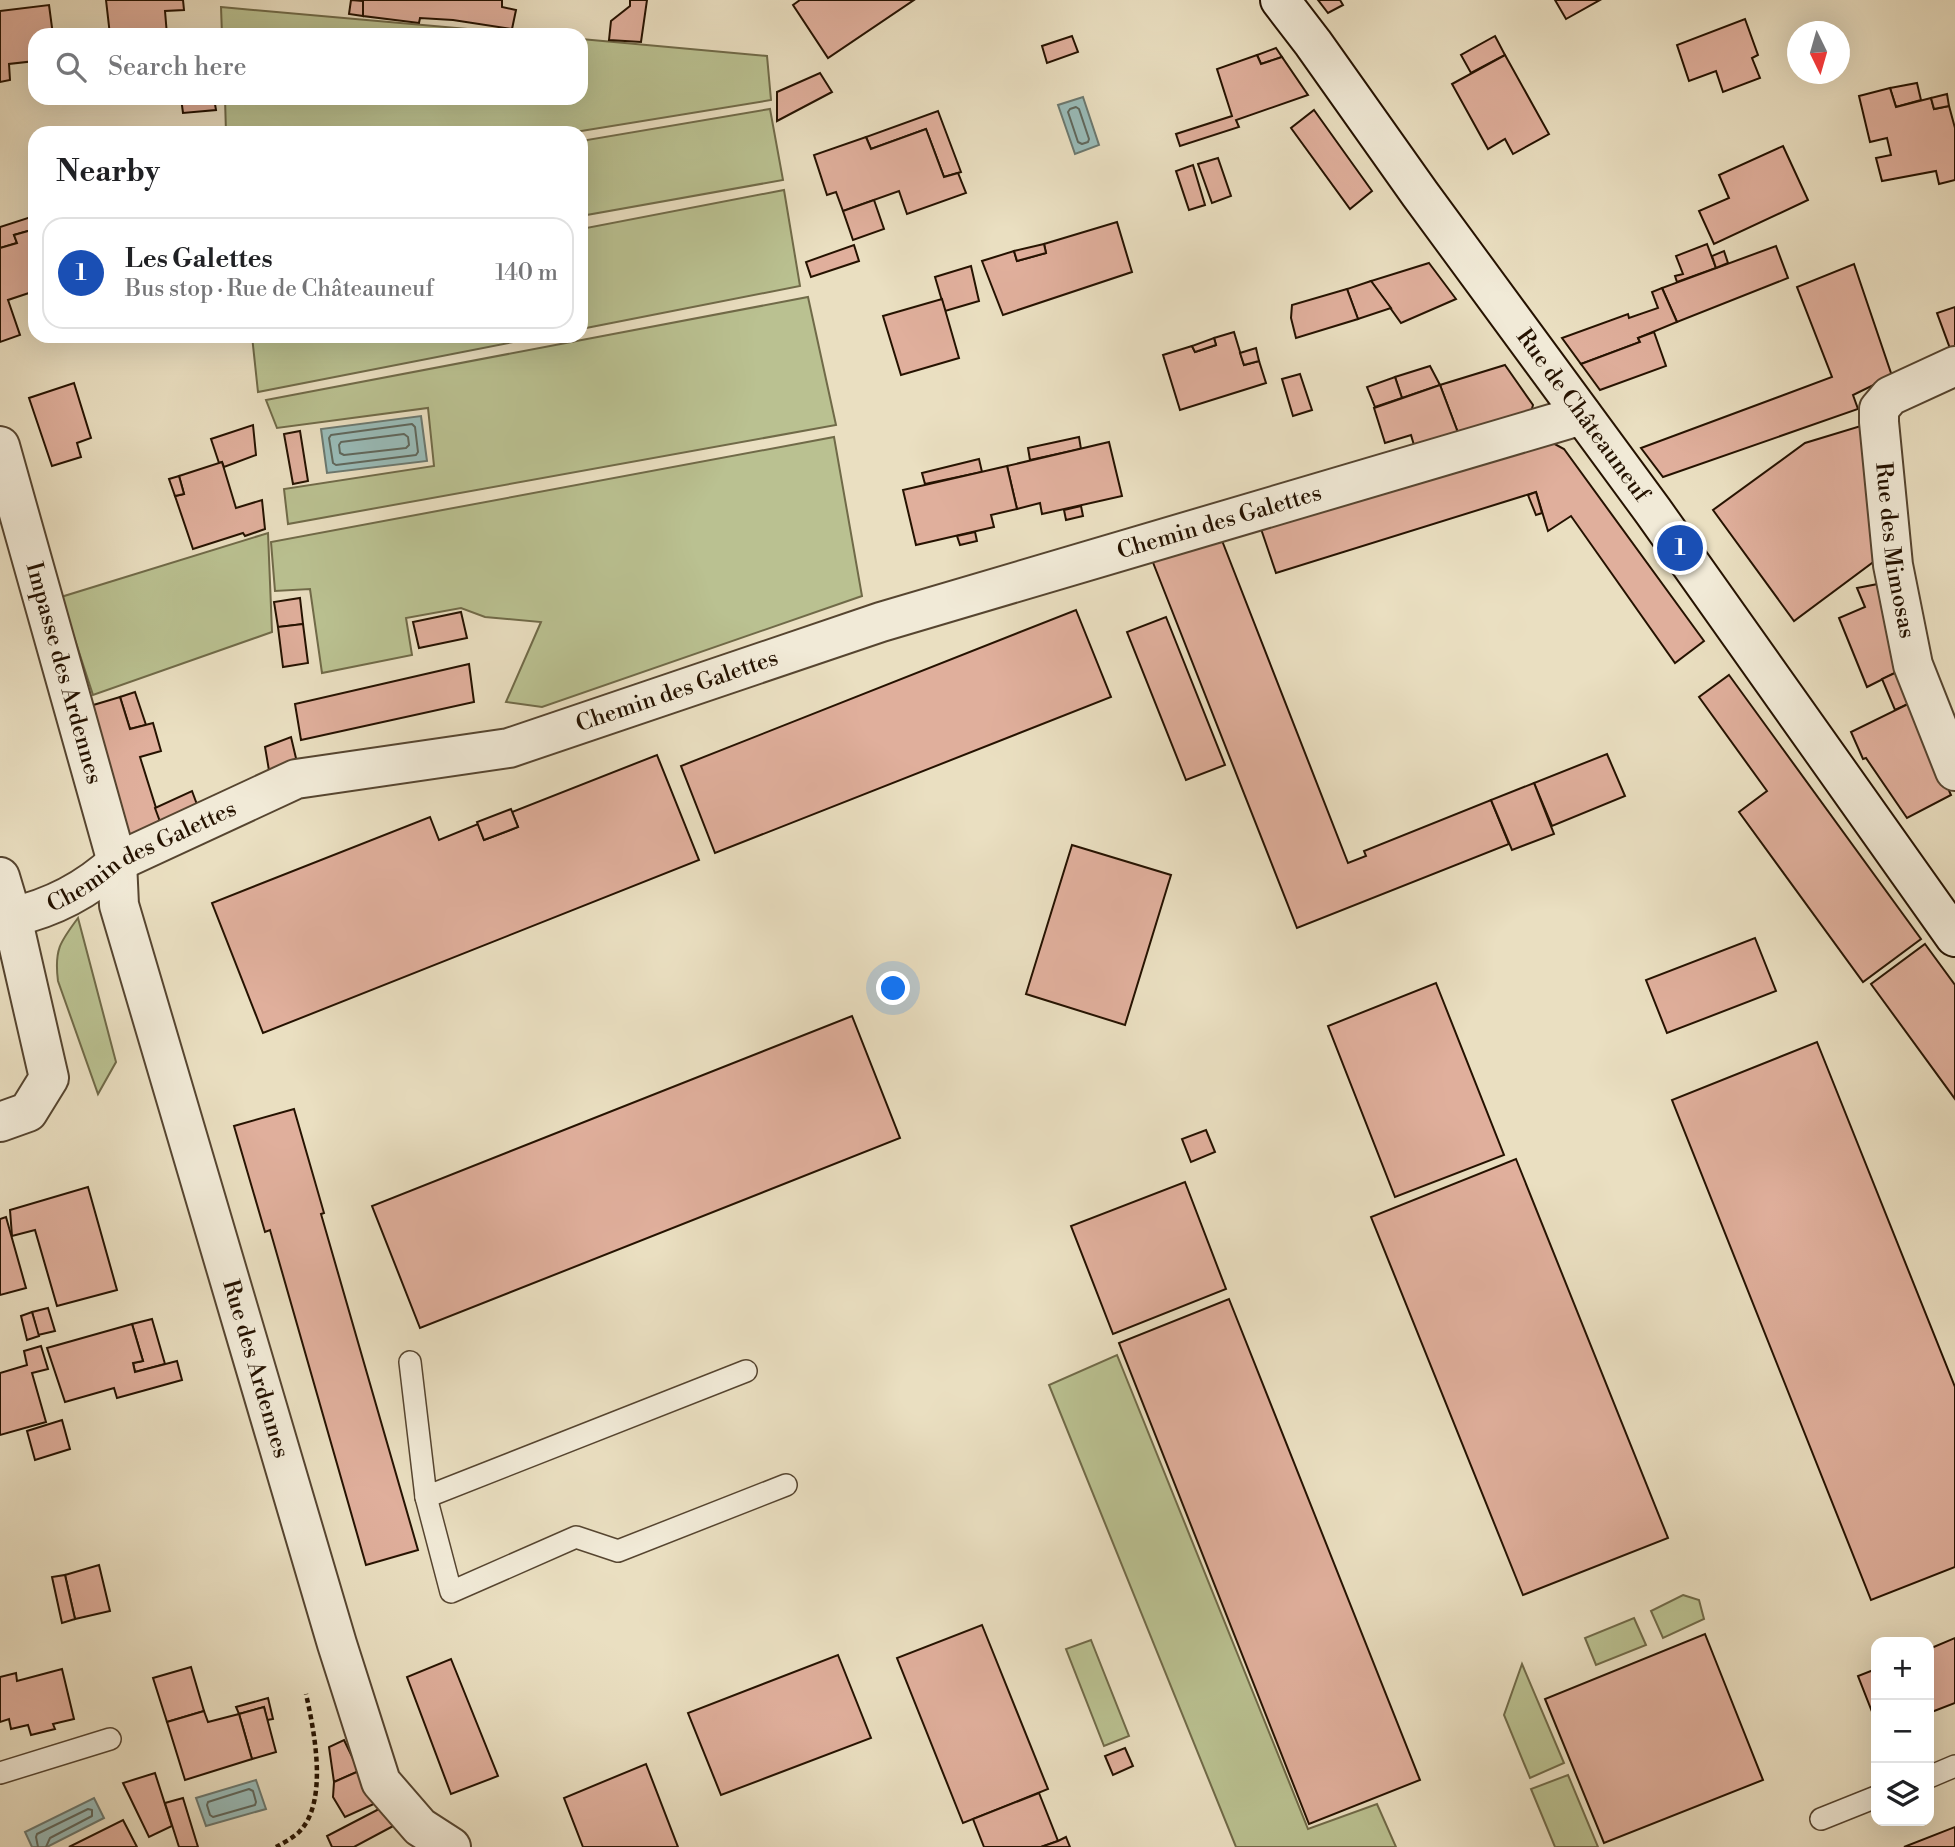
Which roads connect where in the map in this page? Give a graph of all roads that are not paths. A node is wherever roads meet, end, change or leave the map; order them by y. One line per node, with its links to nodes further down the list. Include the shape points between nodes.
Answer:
1 (1280, 0): 3 (street, Rue de Châteauneuf)
2 (1955, 366): 5 (street, Rue des Mimosas, via 1890,396 1880,409 1878,422 1893,565 1913,665)
3 (1582, 415): 6 (street, Chemin des Galettes, via 881,622 509,748 296,779); 9 (street, Rue de Châteauneuf)
4 (0, 446): 6 (street, Impasse des Ardennes)
5 (1955, 771)
6 (117, 862): 8 (street, Chemin des Galettes, via 81,890 39,911); 21 (street, Rue des Ardennes, via 119,905 381,1782 420,1827)
7 (0, 877): 8 (street)
8 (12, 917): 10 (street, via 48,1079 28,1112)
9 (1955, 937)
10 (0, 1122)
11 (410, 1362): 14 (lane)
12 (746, 1371): 14 (lane)
13 (786, 1485): 14 (lane, via 618,1551 576,1537 451,1591)
14 (426, 1497)
15 (110, 1739): 17 (lane)
16 (1955, 1766): 18 (lane)
17 (0, 1773)
18 (1934, 1775)
19 (1871, 1799): 20 (lane)
20 (1821, 1819)
21 (451, 1847)

